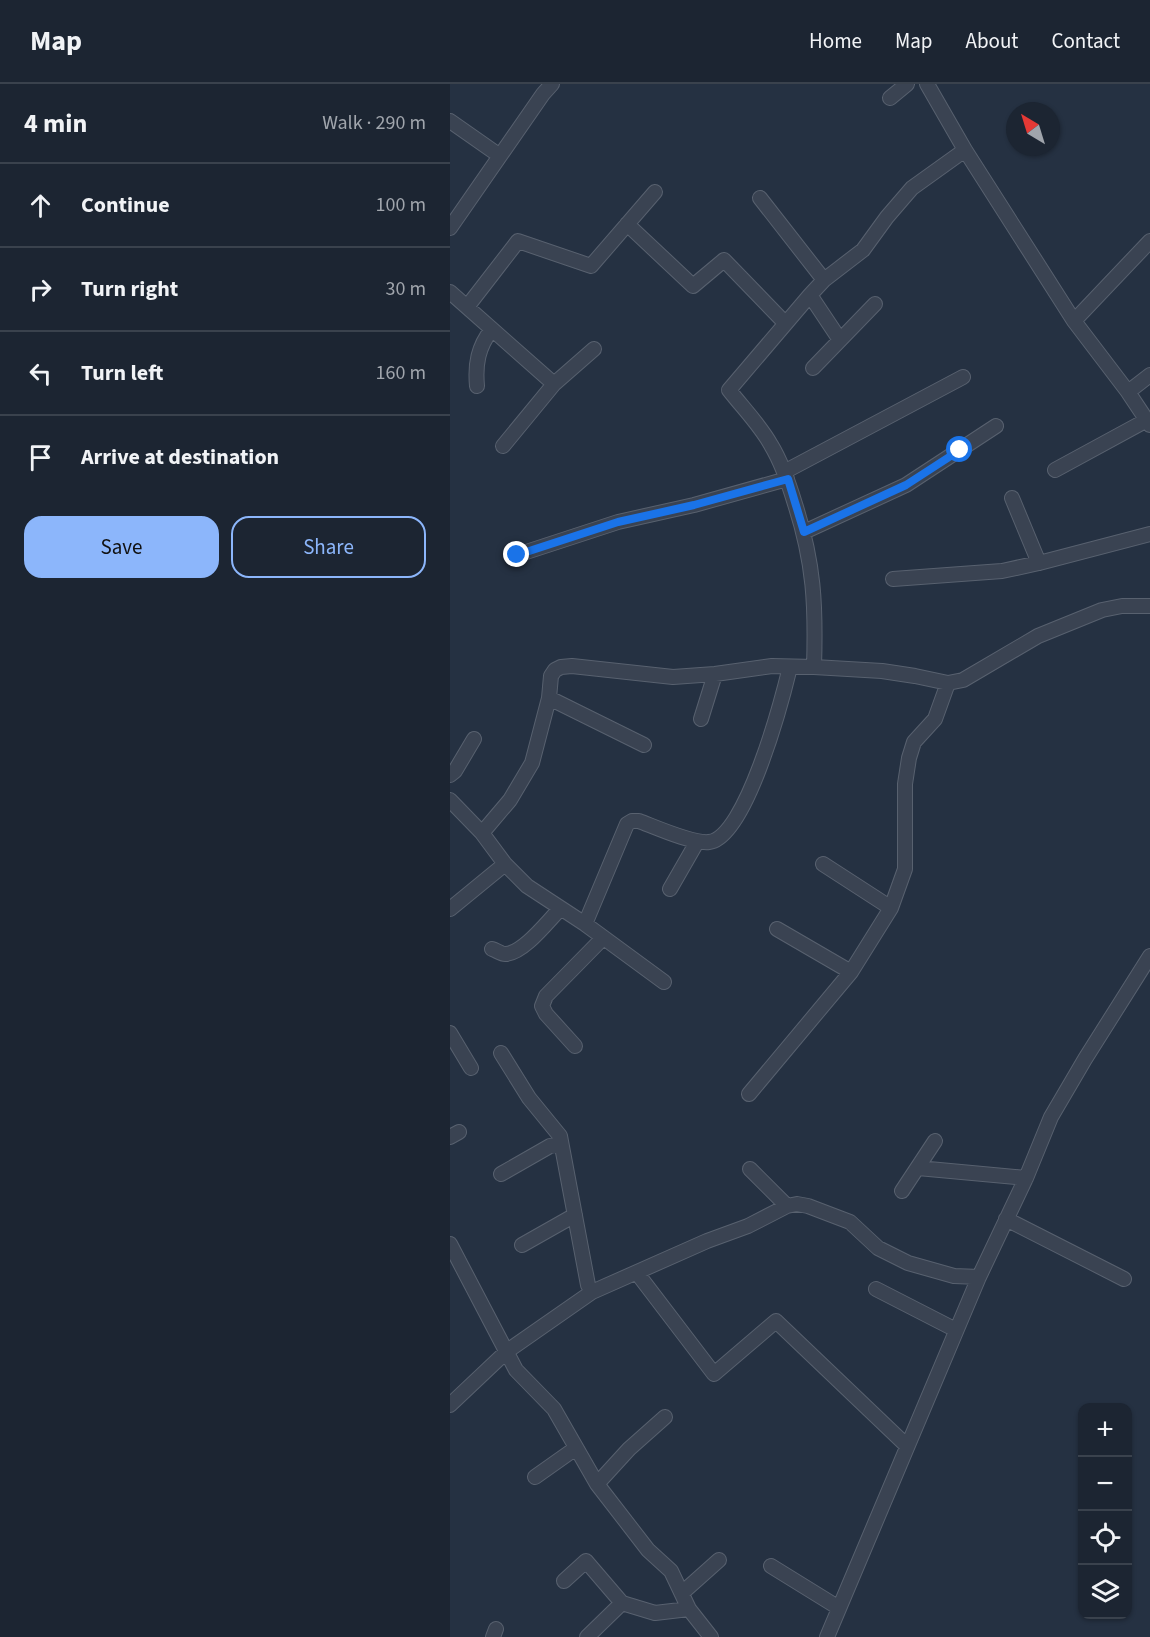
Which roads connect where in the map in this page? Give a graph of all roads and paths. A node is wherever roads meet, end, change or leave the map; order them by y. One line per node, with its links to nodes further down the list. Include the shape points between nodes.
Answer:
1 (552, 84): 7 (street)
2 (907, 84): 4 (street)
3 (927, 84): 6 (street)
4 (890, 98)
5 (450, 121): 7 (street)
6 (965, 150): 13 (street, via 912,188 863,250); 18 (street)
7 (500, 156): 11 (street)
8 (654, 192): 10 (street)
9 (760, 198): 13 (street)
10 (627, 224): 17 (street, via 591,266 518,241); 19 (street, via 693,286 724,260)
11 (450, 228)
12 (1150, 241): 18 (street)
13 (824, 280): 15 (street)
14 (450, 292): 17 (street)
15 (810, 295): 19 (street); 21 (street)
16 (875, 304): 21 (street)
17 (467, 307): 20 (street)
18 (1074, 321): 28 (street)
19 (785, 323): 33 (street, via 729,390 771,444)
20 (492, 329): 26 (street); 27 (street, via 478,351)
21 (840, 340): 23 (street)
22 (594, 349): 26 (street)
23 (813, 368)
24 (1150, 375): 28 (street)
25 (963, 377): 33 (street)
26 (555, 384): 31 (street)
27 (477, 386)
28 (1128, 392): 29 (street)
29 (1149, 423): 32 (street)
30 (996, 426): 35 (street, via 906,485)
31 (503, 446)
32 (1055, 470)
33 (786, 476): 35 (street); 37 (street, via 694,505 618,522)
34 (1012, 498): 38 (street)
35 (804, 532): 42 (street, via 815,600)
36 (1150, 534): 38 (street)
37 (517, 555)
38 (1039, 563): 39 (street, via 1002,571)
39 (893, 579)
40 (1150, 606): 44 (street, via 1101,610 1038,636 963,680)
41 (790, 667): 42 (street); 43 (street); 52 (street, via 775,726 735,819 720,839)
42 (814, 667): 44 (street, via 882,671)
43 (715, 674): 45 (street, via 656,676 561,667 551,676); 46 (street)
44 (948, 683): 56 (street, via 935,719 914,742 909,758 905,784 905,869)
45 (549, 698): 48 (street); 51 (street, via 527,773)
46 (701, 719)
47 (474, 738): 49 (street)
48 (644, 744)
49 (450, 775)
50 (450, 800): 51 (street)
51 (482, 833): 53 (street)
52 (697, 842): 55 (street); 59 (street, via 639,821 627,824)
53 (505, 864): 57 (street); 58 (street, via 527,886)
54 (823, 864): 56 (street)
55 (670, 889)
56 (891, 908): 64 (street)
57 (450, 909)
58 (560, 909): 59 (street); 62 (street, via 515,952 505,954)
59 (585, 924): 61 (street)
60 (777, 929): 64 (street)
61 (603, 938): 65 (street); 67 (street, via 546,996 542,1006)
62 (492, 949)
63 (1150, 956): 76 (street, via 1052,1117)
64 (850, 972): 70 (street)
65 (664, 982)
66 (450, 1033): 69 (street)
67 (575, 1046)
68 (501, 1053): 72 (street, via 529,1098 560,1136)
69 (471, 1068)
70 (749, 1094)
71 (935, 1141): 73 (street)
72 (561, 1144): 75 (street, via 550,1146); 79 (street)
73 (918, 1167): 76 (street); 77 (street)
74 (750, 1168): 78 (street)
75 (501, 1174)
76 (1026, 1178): 80 (street)
77 (902, 1191)
78 (787, 1206): 83 (street); 84 (street, via 808,1206 850,1222 878,1248 908,1263 954,1276)
79 (575, 1215): 82 (street); 87 (street)
80 (1006, 1220): 84 (street); 85 (street)
81 (450, 1244): 89 (street)
82 (522, 1245)
83 (637, 1273): 87 (street); 92 (street, via 714,1374 776,1321)
84 (979, 1277): 88 (street)
85 (1124, 1279)
86 (876, 1289): 88 (street)
87 (592, 1292): 89 (street)
88 (956, 1330): 92 (street)
89 (506, 1353): 90 (street); 93 (street, via 516,1370 554,1409)
90 (450, 1405)
91 (665, 1417): 95 (street)
92 (907, 1446): 101 (street)
93 (576, 1448): 94 (street); 95 (street)
94 (535, 1477)
95 (597, 1484): 99 (street, via 648,1550 671,1571)
96 (719, 1560): 99 (street)
97 (771, 1566): 101 (street)
98 (564, 1581): 100 (street, via 586,1562)
99 (682, 1593): 102 (street)
100 (622, 1603): 102 (street, via 655,1613); 103 (street)
101 (839, 1608): 105 (street)
102 (689, 1609): 104 (street)
103 (587, 1637)
104 (711, 1637)
105 (827, 1637)

